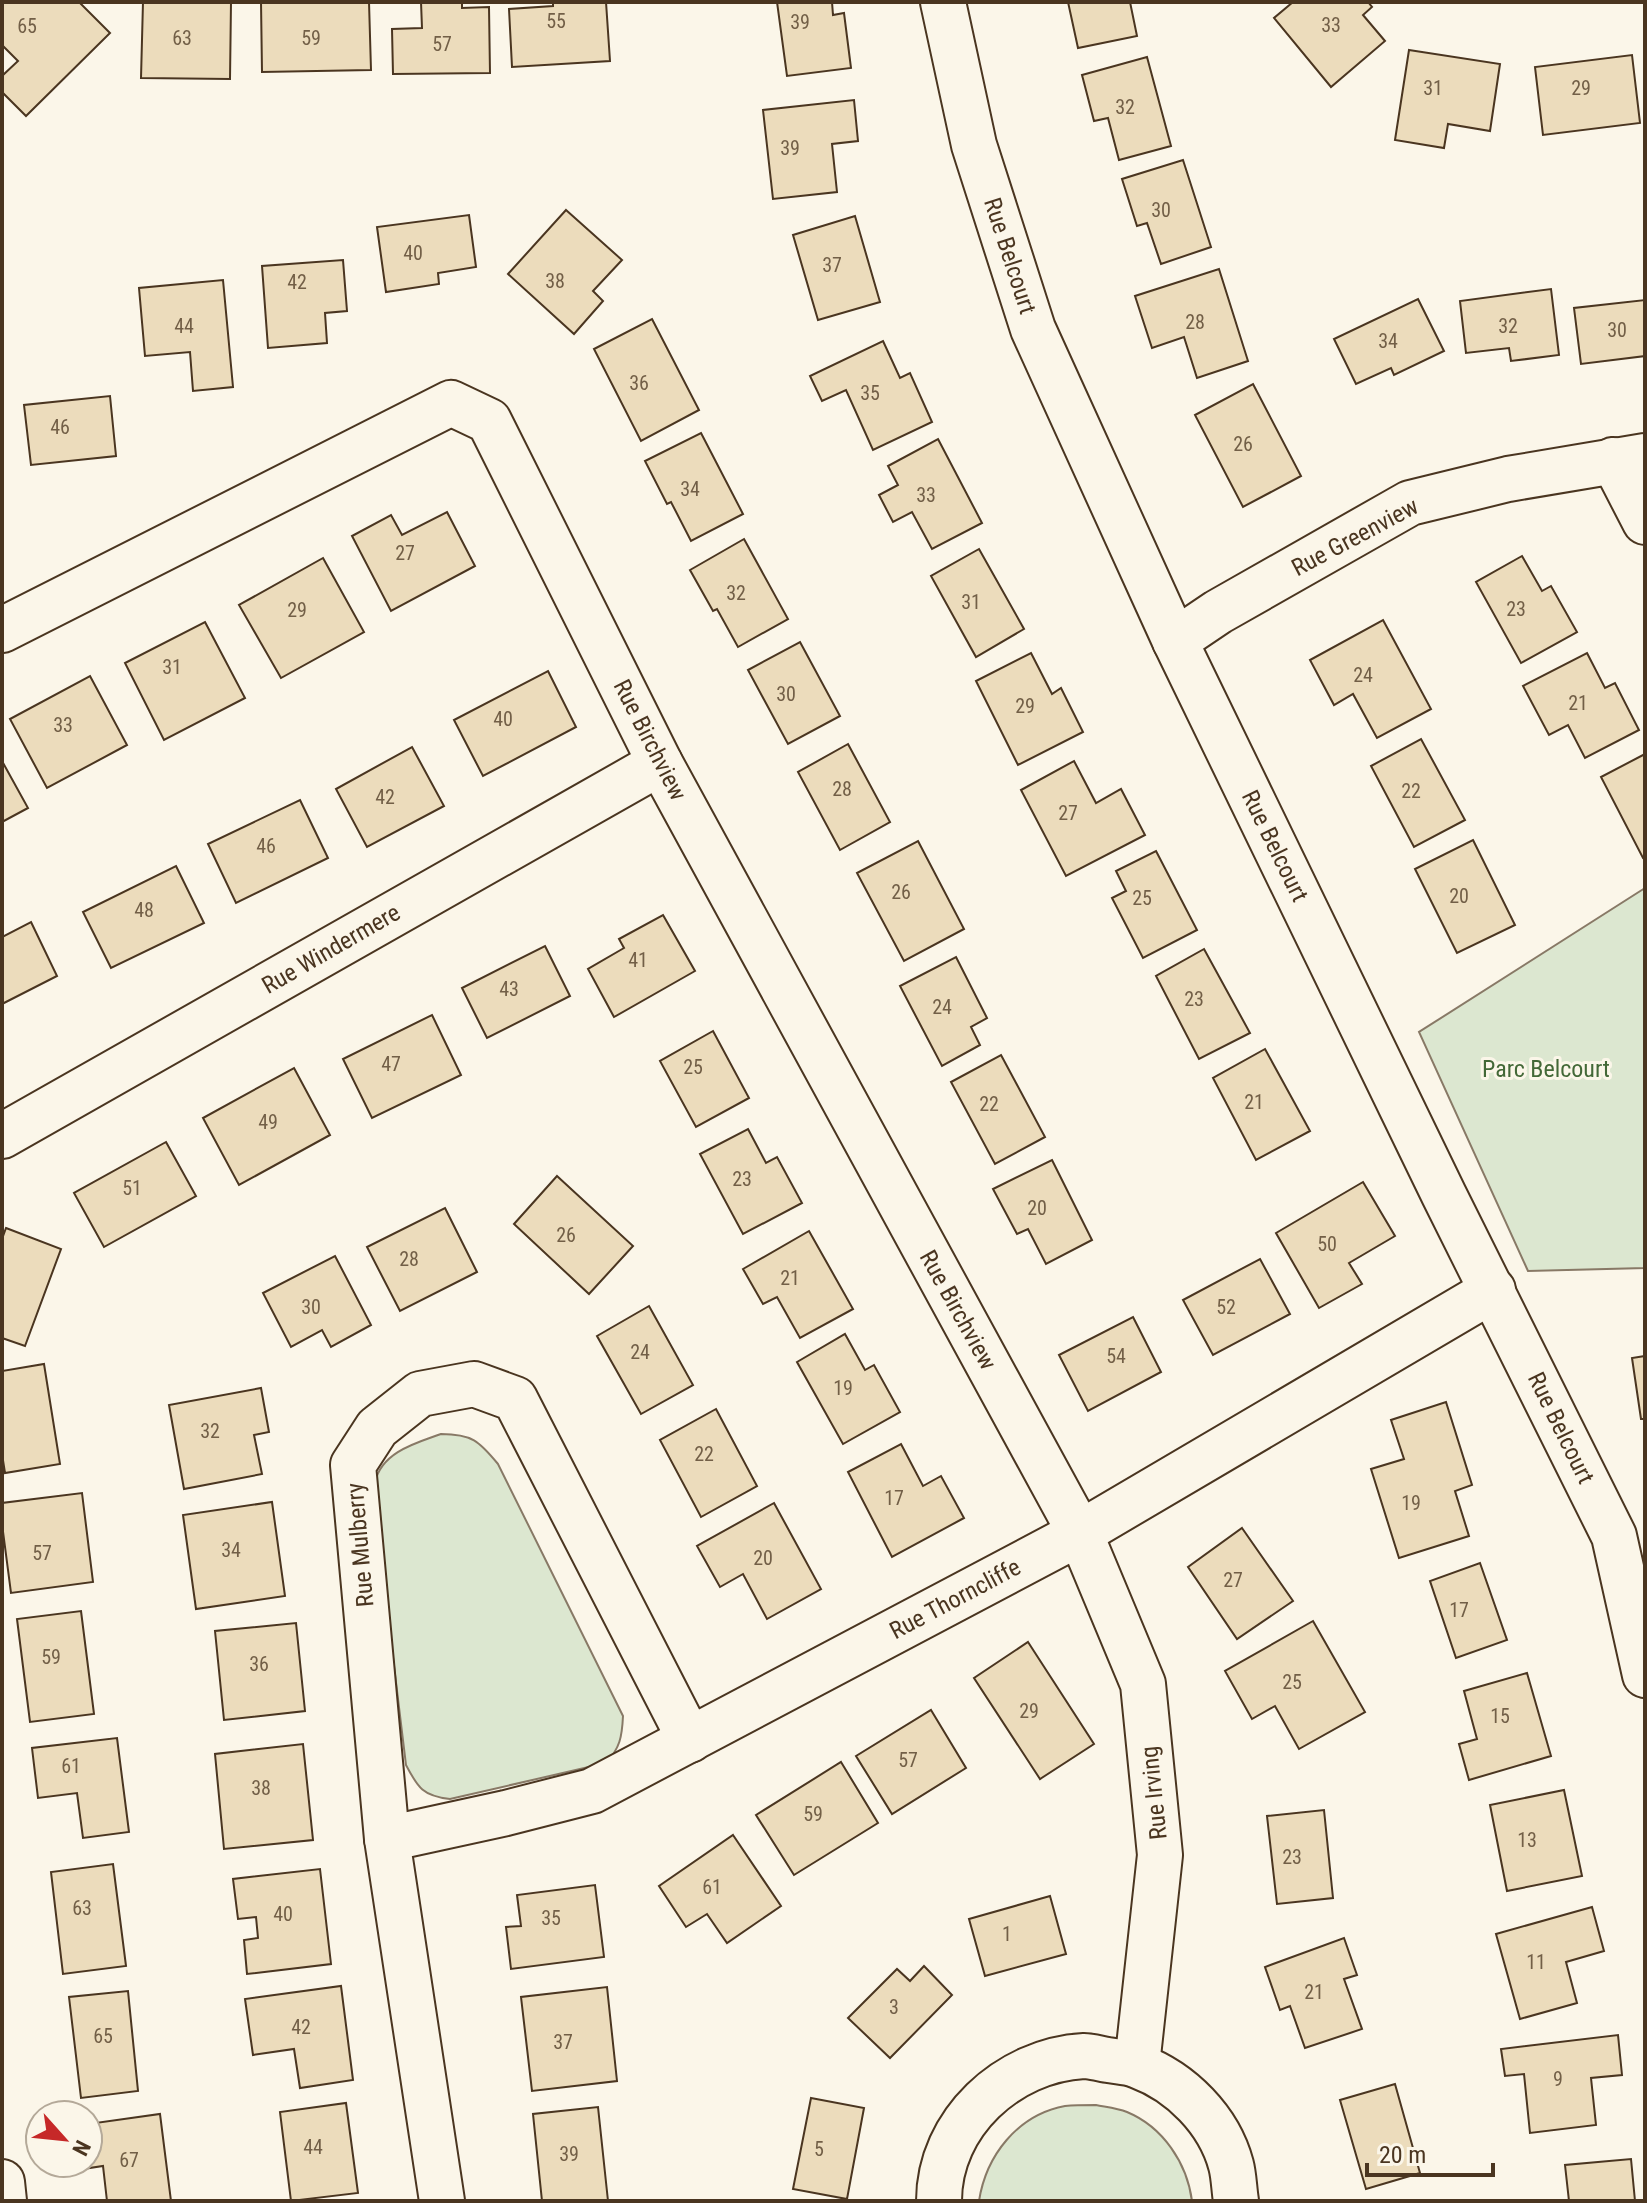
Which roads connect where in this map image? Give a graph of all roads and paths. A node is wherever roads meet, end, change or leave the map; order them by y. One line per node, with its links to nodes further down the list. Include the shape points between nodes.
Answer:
1 (943, 2): 5 (street, Rue Belcourt, via 974,145 1033,329)
2 (1629, 458): 3 (street); 5 (street, Rue Greenview, via 1410,503)
3 (1645, 522)
4 (2, 630): 6 (street, Rue Birchview, via 451,403 489,421)
5 (1175, 641): 8 (street, Rue Belcourt)
6 (660, 763): 7 (street, Rue Windermere); 9 (street, Rue Birchview)
7 (2, 1136)
8 (1493, 1290): 9 (street, Rue Thorncliffe); 10 (street, Rue Belcourt)
9 (1080, 1533): 12 (street, Rue Thorncliffe); 14 (street, Rue Irving, via 1143,1684 1160,1855)
10 (1629, 1534): 11 (street, Rue Belcourt)
11 (1645, 1675)
12 (690, 1740): 13 (street, Rue Thorncliffe, via 592,1791); 13 (street, Rue Mulberry, via 515,1399 474,1384 420,1394 377,1428 353,1465)
13 (387, 1839): 17 (street, Rue Mulberry)
14 (1137, 2065): 18 (street, via 1085,2056 1035,2066 990,2092 957,2131 939,2180); 19 (street, via 1178,2087 1211,2121 1231,2164)
15 (2, 2182): 16 (street)
16 (4, 2201)
17 (442, 2201)
18 (939, 2201)
19 (1236, 2201)

